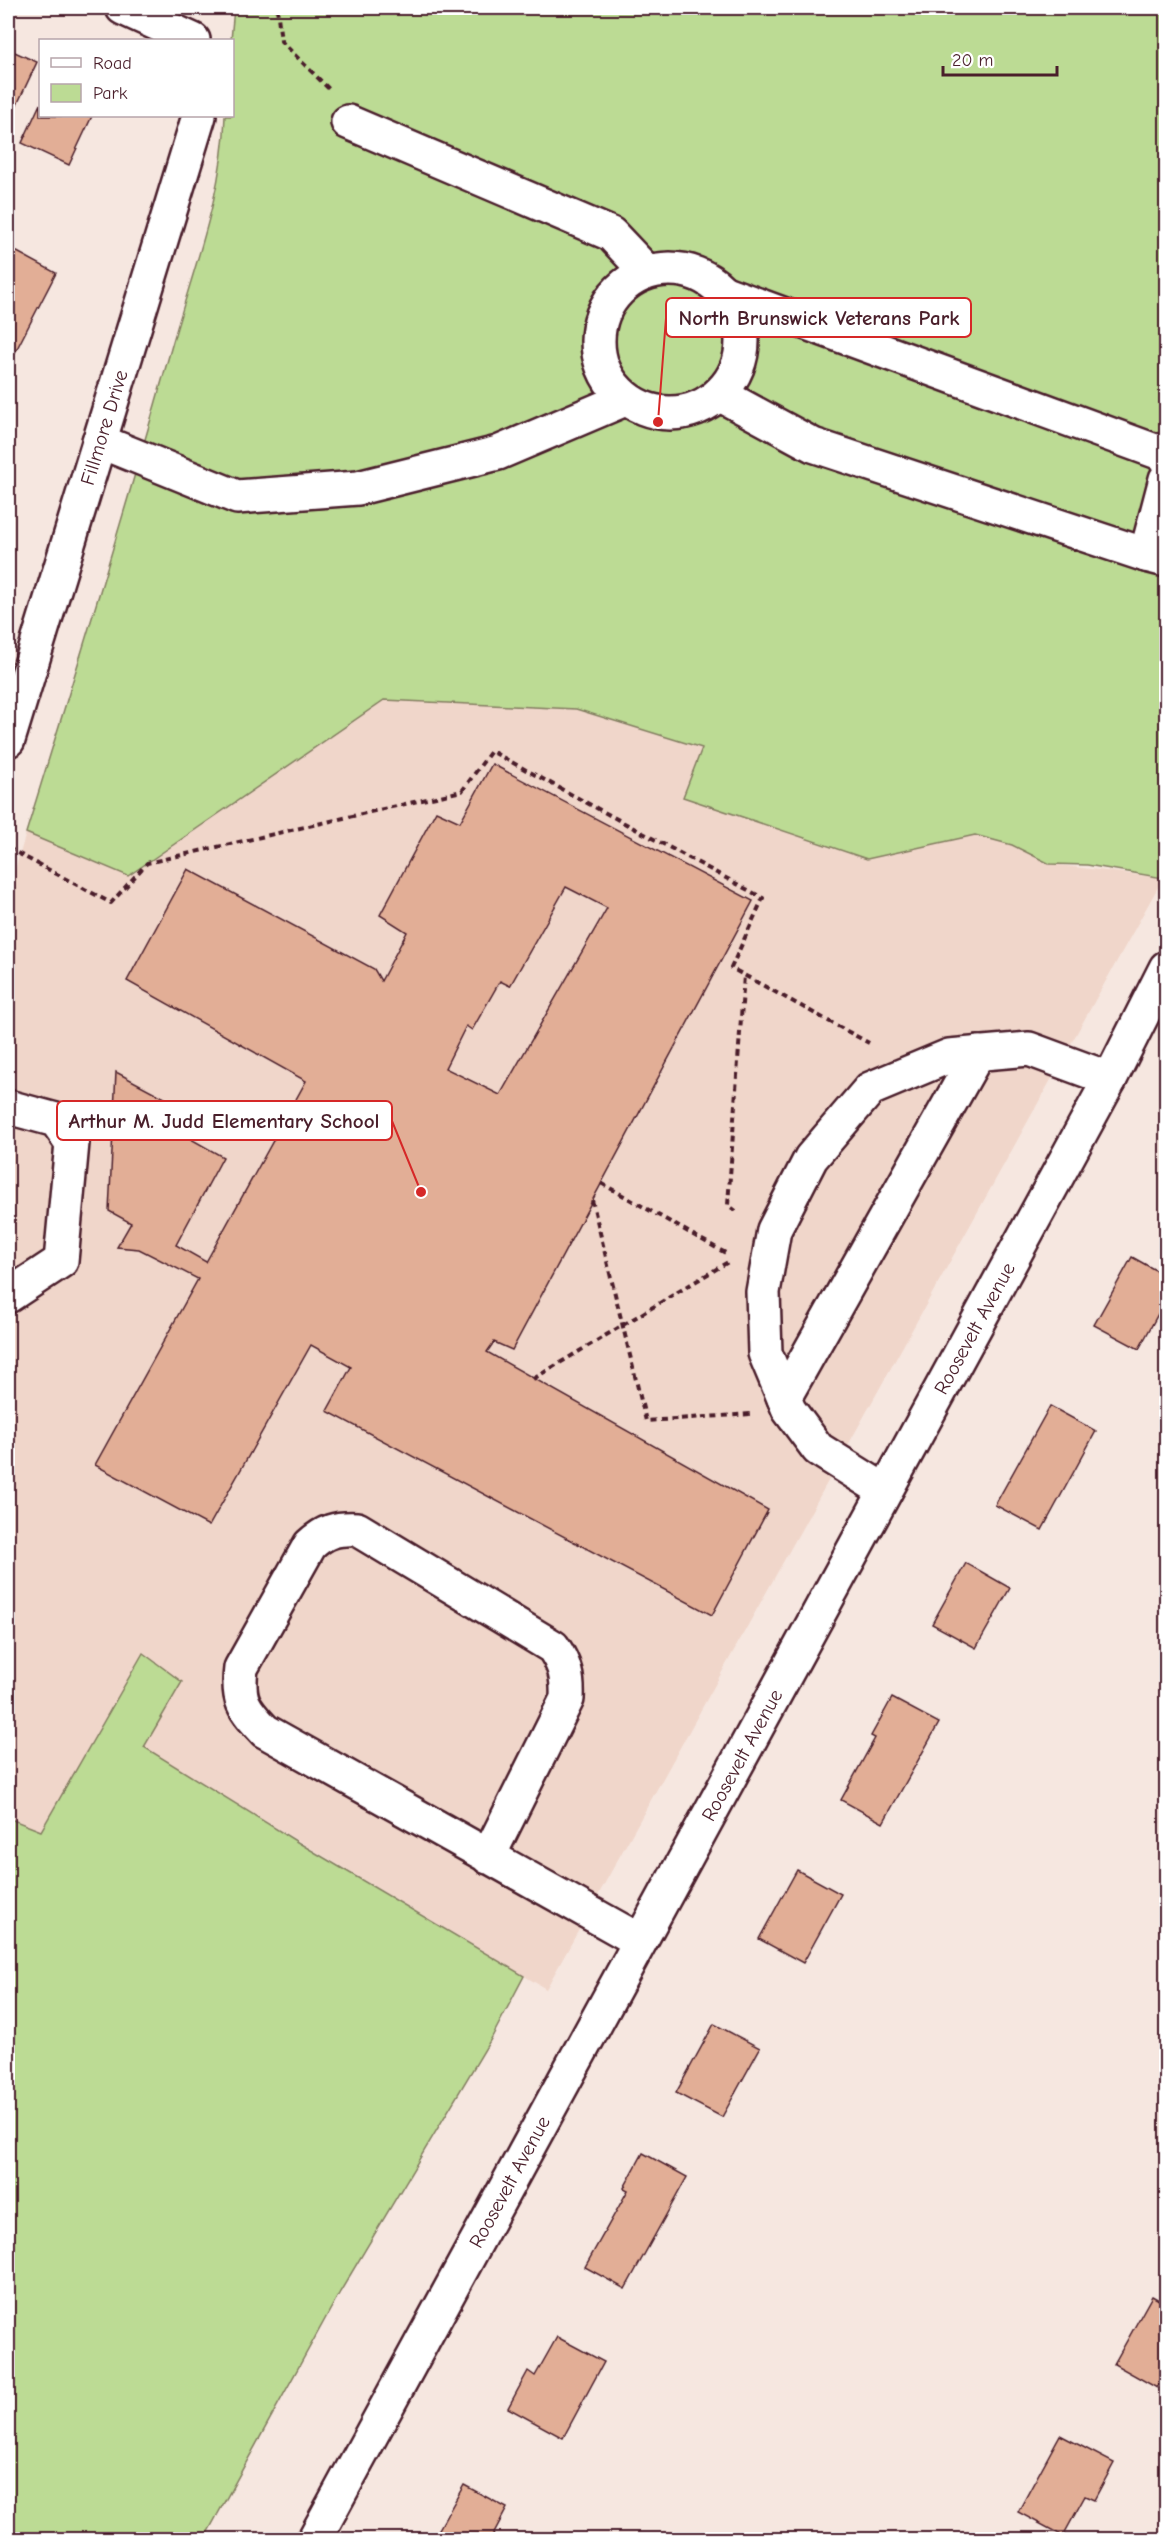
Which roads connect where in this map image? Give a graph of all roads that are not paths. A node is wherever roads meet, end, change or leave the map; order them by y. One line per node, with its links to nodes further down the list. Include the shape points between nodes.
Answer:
1 (135, 10): 2 (street)
2 (191, 39)
3 (199, 117): 9 (street, Fillmore Drive)
4 (348, 122): 5 (street, via 611,234)
5 (647, 272): 6 (street, via 689,270 709,279); 8 (street, via 627,282 611,298 601,318 597,340 600,362)
6 (725, 293): 7 (street, via 737,312 741,356); 10 (street)
7 (719, 394): 8 (street, via 700,407 681,412 652,411); 12 (street, via 813,445)
8 (625, 399): 9 (street, via 498,453 347,488 237,497)
9 (99, 441): 13 (street, Fillmore Drive)
10 (1167, 455)
11 (1167, 479): 12 (street)
12 (1156, 557)
13 (8, 740)
14 (1167, 968): 16 (street, Roosevelt Avenue)
15 (978, 1053): 16 (street, via 1029,1049); 19 (street); 19 (street, via 949,1056 870,1089 811,1158 774,1230 763,1292)
16 (1110, 1079): 20 (street, Roosevelt Avenue)
17 (8, 1107): 18 (street, via 56,1120 72,1143 61,1262)
18 (8, 1296)
19 (771, 1406): 20 (street, via 789,1410 818,1449)
20 (885, 1491): 22 (street, Roosevelt Avenue)
21 (488, 1857): 21 (street, via 265,1731 248,1714 238,1691 241,1668 310,1545 322,1533 357,1529 553,1647 563,1662 567,1699); 22 (street)
22 (640, 1941): 23 (street, Roosevelt Avenue)
23 (314, 2540)

